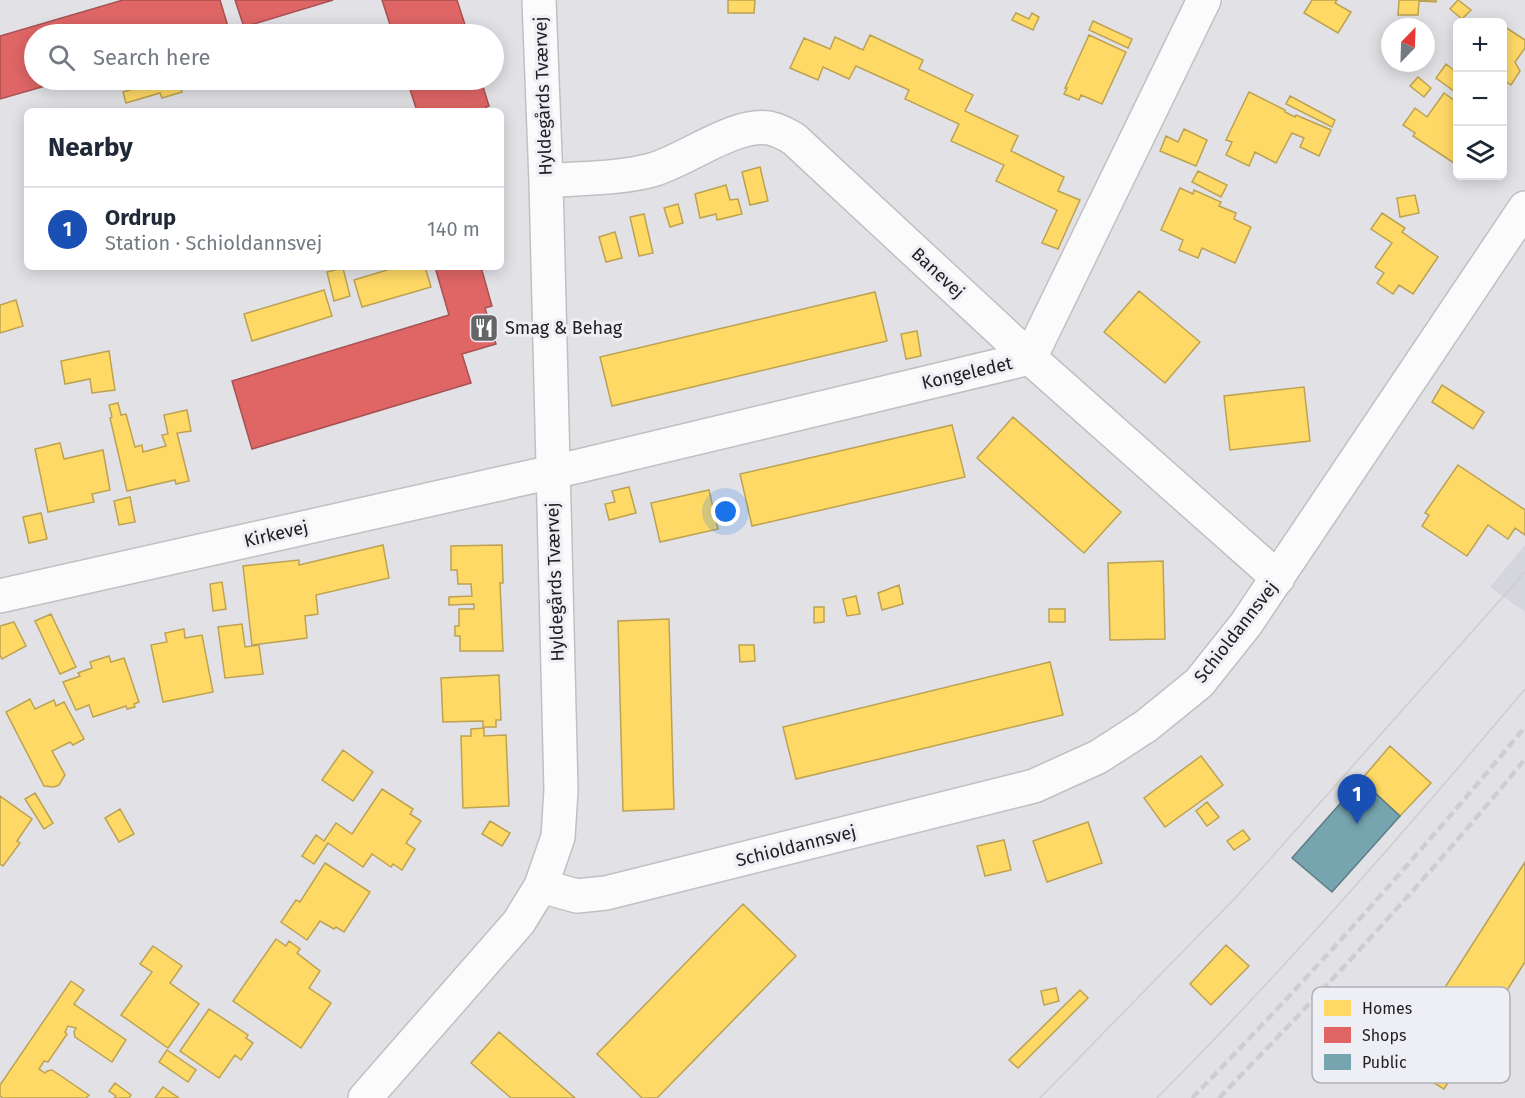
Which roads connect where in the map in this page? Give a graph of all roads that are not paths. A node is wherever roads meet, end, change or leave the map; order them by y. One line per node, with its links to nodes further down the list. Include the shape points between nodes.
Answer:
1 (539, 0): 3 (street, Hyldegårds Tværvej)
2 (1204, 0): 5 (street, Kongeledet)
3 (546, 181): 5 (street, Banevej, via 654,170 746,129 780,131 795,139); 6 (street, Hyldegårds Tværvej)
4 (1525, 208): 7 (street, Schioldannsvej)
5 (1030, 358): 6 (street, Kongeledet); 7 (street, Banevej)
6 (552, 472): 8 (street, Kirkevej); 9 (street, Hyldegårds Tværvej, via 561,790 558,837)
7 (1278, 578): 9 (street, Schioldannsvej, via 1199,682 1146,726 1098,757 1034,786 606,893 577,896)
8 (0, 596)
9 (541, 886): 10 (street, Hyldegårds Tværvej, via 519,922)
10 (365, 1098)

